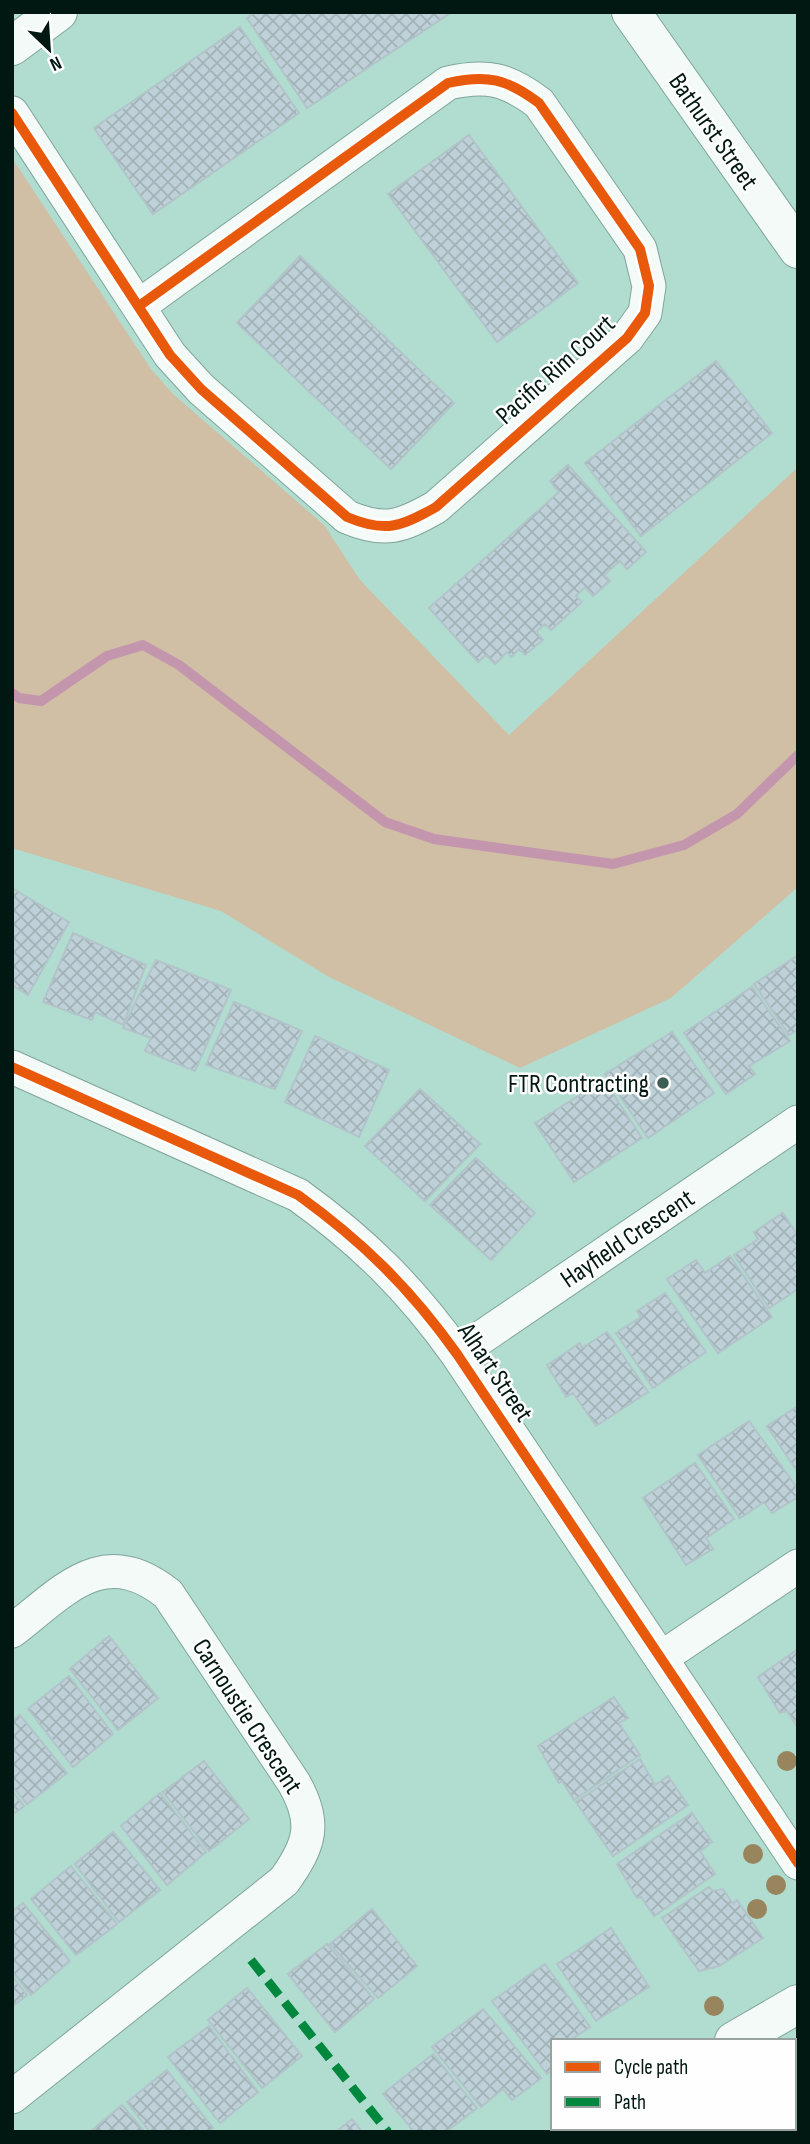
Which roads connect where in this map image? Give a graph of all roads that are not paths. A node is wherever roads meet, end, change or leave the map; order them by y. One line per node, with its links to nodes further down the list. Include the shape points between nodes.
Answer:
1 (58, 12): 3 (main road)
2 (631, 12): 5 (main road, Bathurst Street)
3 (12, 46)
4 (12, 113): 6 (street, Pacific Rim Court)
5 (798, 249)
6 (139, 306): 6 (street, Pacific Rim Court, via 448,83 470,78 494,78 539,103 640,249 649,286 645,313 627,338 436,507 406,524 372,527 347,517 201,389 170,355)
7 (12, 1067): 9 (street, Alhart Street, via 298,1195 386,1266)
8 (798, 1122): 9 (street, Hayfield Crescent)
9 (457, 1354): 12 (street, Alhart Street)
10 (798, 1566): 12 (street)
11 (12, 1631): 16 (street, Carnoustie Crescent, via 74,1581 95,1572 117,1570 151,1581 167,1594 294,1783 307,1806 309,1829 303,1855 284,1881)
12 (661, 1658): 13 (street, Alhart Street)
13 (798, 1863)
14 (798, 2004): 15 (main road)
15 (737, 2039)
16 (12, 2097)

